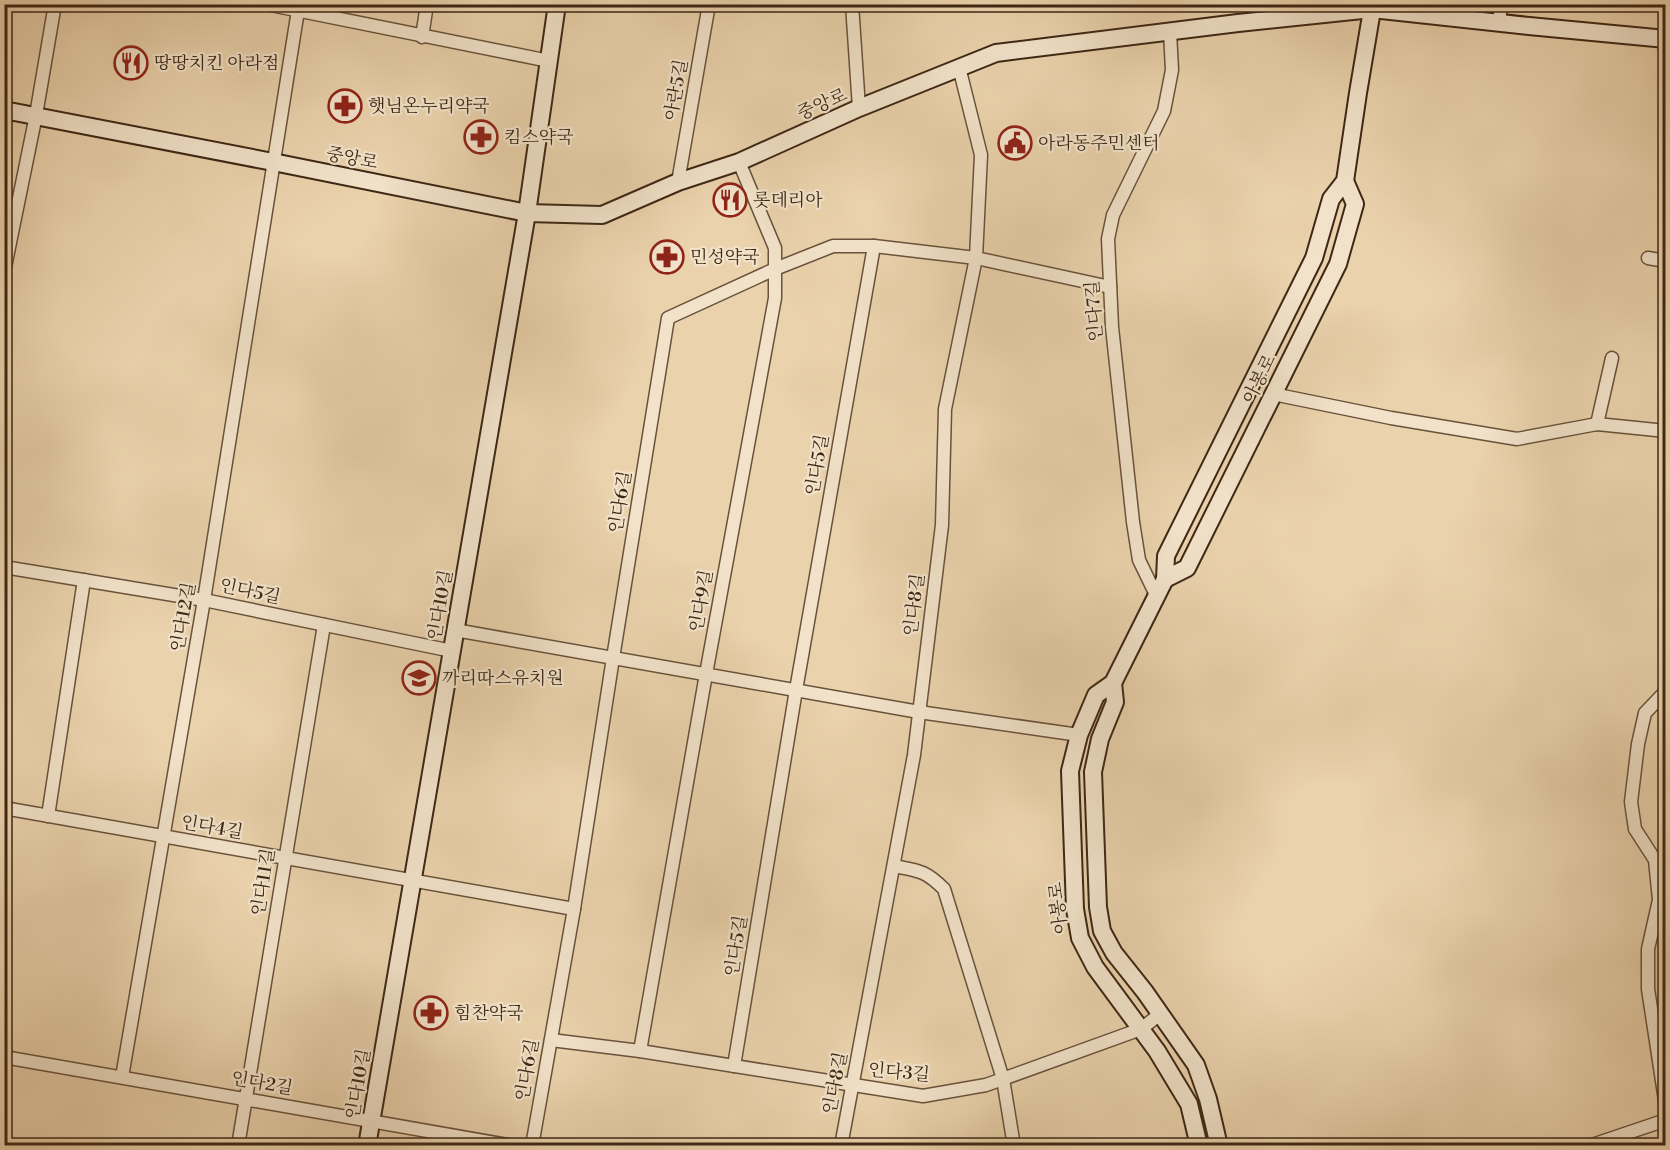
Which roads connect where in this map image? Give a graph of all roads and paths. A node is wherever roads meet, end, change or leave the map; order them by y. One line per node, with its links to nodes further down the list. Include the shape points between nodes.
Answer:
1 (55, 4): 18 (street)
2 (266, 4): 9 (street)
3 (428, 4): 12 (street)
4 (557, 4): 14 (main road, 인다10길)
5 (709, 4): 22 (street, 아란5길)
6 (852, 4): 16 (street)
7 (1501, 4): 10 (street)
8 (1372, 7): 10 (main road, 중앙로); 11 (main road, 중앙로); 21 (main road, 아봉로)
9 (298, 8): 12 (street); 19 (street, 인다12길)
10 (1499, 23): 13 (main road, 중앙로)
11 (1170, 32): 15 (main road, 중앙로, via 996,52); 30 (street, 인다7길, via 1172,70 1164,111 1113,215 1108,239)
12 (422, 37): 14 (street)
13 (1665, 39)
14 (549, 61): 23 (main road, 인다10길)
15 (959, 67): 16 (main road, 중앙로); 25 (street, 인다8길, via 981,155)
16 (859, 108): 20 (main road, 중앙로)
17 (4, 110): 18 (main road, 중앙로)
18 (36, 115): 19 (main road, 중앙로); 29 (street)
19 (273, 162): 23 (main road, 중앙로); 39 (street, 인다12길)
20 (740, 162): 22 (main road, 중앙로); 28 (street, 인다9길, via 775,248)
21 (1346, 181): 32 (main road, 아봉로, via 1356,204 1338,264); 36 (main road, 아봉로, via 1331,200 1314,258 1166,556)
22 (678, 182): 23 (main road, 중앙로, via 602,215)
23 (527, 213): 41 (main road, 인다10길)
24 (874, 246): 25 (street, 인다6길); 28 (street, 인다6길, via 833,246); 46 (street, 인다5길)
25 (976, 258): 30 (street, 인다6길); 48 (street, 인다8길, via 945,410 942,525)
26 (1648, 258): 27 (street)
27 (1665, 261)
28 (775, 269): 43 (street, 인다6길, via 668,318); 44 (street, 인다9길, via 775,298)
29 (4, 273)
30 (1110, 287): 38 (street, 인다7길, via 1139,560)
31 (1612, 358): 33 (street)
32 (1273, 394): 33 (street, via 1517,439); 36 (main road, 아봉로, via 1187,567)
33 (1597, 424): 34 (street)
34 (1665, 431)
35 (4, 567): 37 (street, 인다5길)
36 (1165, 579): 38 (main road, 아봉로)
37 (84, 580): 39 (street, 인다5길); 51 (street)
38 (1156, 595): 45 (main road, 아봉로)
39 (204, 600): 40 (street, 인다5길); 52 (street, 인다12길)
40 (324, 625): 42 (street, 인다5길); 53 (street, 인다11길)
41 (455, 630): 42 (main road, 인다10길); 43 (street)
42 (452, 651): 55 (main road, 인다10길)
43 (613, 658): 44 (street); 56 (street, 인다6길)
44 (706, 674): 46 (street); 60 (street, 인다9길)
45 (1113, 682): 49 (main road, 아봉로, via 1096,695); 57 (main road, 아봉로, via 1115,702 1100,739 1093,772 1098,907 1102,931 1114,953)
46 (796, 690): 48 (street); 62 (street, 인다5길)
47 (1665, 691): 67 (street, via 1645,713 1631,802 1635,829 1655,860 1659,900 1648,949 1648,988)
48 (920, 712): 49 (street); 54 (street, 인다8길)
49 (1079, 735): 58 (main road, 아봉로, via 1070,771 1075,909 1080,938 1095,967)
50 (4, 808): 51 (street, 인다4길)
51 (48, 816): 52 (street, 인다4길)
52 (163, 837): 53 (street, 인다4길); 63 (street, 인다12길)
53 (285, 859): 55 (street, 인다4길); 66 (street, 인다11길)
54 (894, 866): 64 (street, via 931,876 944,889); 65 (street, 인다8길)
55 (412, 882): 56 (street, 인다4길); 68 (main road, 인다10길)
56 (574, 909): 59 (street, 인다6길)
57 (1160, 1014): 58 (street, 인다3길); 77 (main road, 아봉로, via 1196,1065)
58 (1141, 1029): 64 (street, 인다3길); 76 (main road, 아봉로, via 1189,1104)
59 (551, 1040): 60 (street, 인다3길); 73 (street, 인다6길)
60 (640, 1051): 62 (street, 인다3길)
61 (4, 1057): 63 (street, 인다2길)
62 (734, 1066): 65 (street, 인다3길)
63 (122, 1077): 66 (street, 인다2길)
64 (1003, 1079): 65 (street, 인다3길, via 923,1096); 75 (street)
65 (852, 1086): 74 (street, 인다8길)
66 (246, 1098): 68 (street, 인다2길); 70 (street, 인다11길)
67 (1665, 1107)
68 (371, 1120): 71 (main road, 인다10길); 72 (street, 인다2길)
69 (1665, 1120): 78 (street)
70 (238, 1146)
71 (367, 1146)
72 (513, 1146)
73 (532, 1146)
74 (841, 1146)
75 (1014, 1146)
76 (1199, 1146)
77 (1219, 1146)
78 (1589, 1146)

